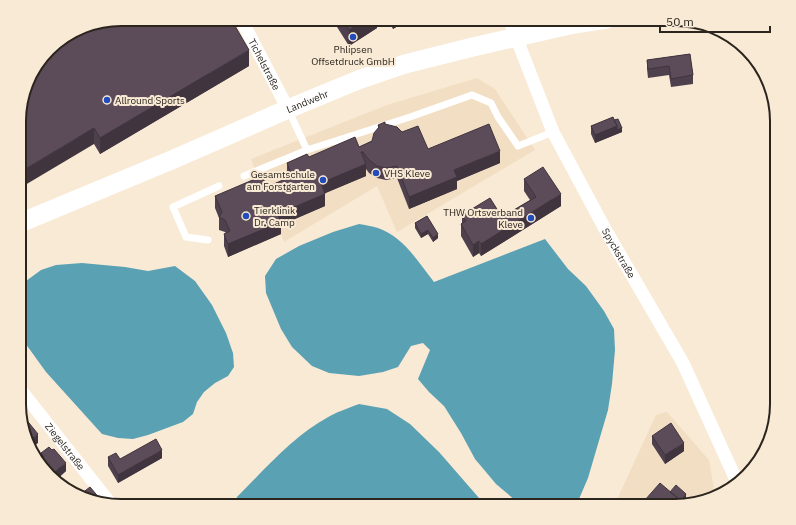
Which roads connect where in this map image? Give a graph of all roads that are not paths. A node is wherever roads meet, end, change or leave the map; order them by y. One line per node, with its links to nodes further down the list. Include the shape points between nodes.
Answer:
1 (245, 26): 5 (street, Tichelstraße)
2 (512, 26): 4 (street, Spyckstraße)
3 (566, 26): 4 (main road, Landwehr)
4 (516, 38): 5 (main road, Landwehr, via 473,46 405,64); 6 (street, Spyckstraße)
5 (288, 109): 7 (lane); 10 (main road, Landwehr)
6 (553, 132): 7 (lane, via 518,146 491,103 472,95); 13 (street, Spyckstraße, via 605,229 683,363)
7 (307, 150): 8 (lane)
8 (244, 176)
9 (219, 186): 11 (lane, via 173,207 186,237)
10 (26, 220)
11 (208, 240)
12 (26, 397): 14 (street, Ziegelstraße)
13 (736, 477)
14 (106, 498)

